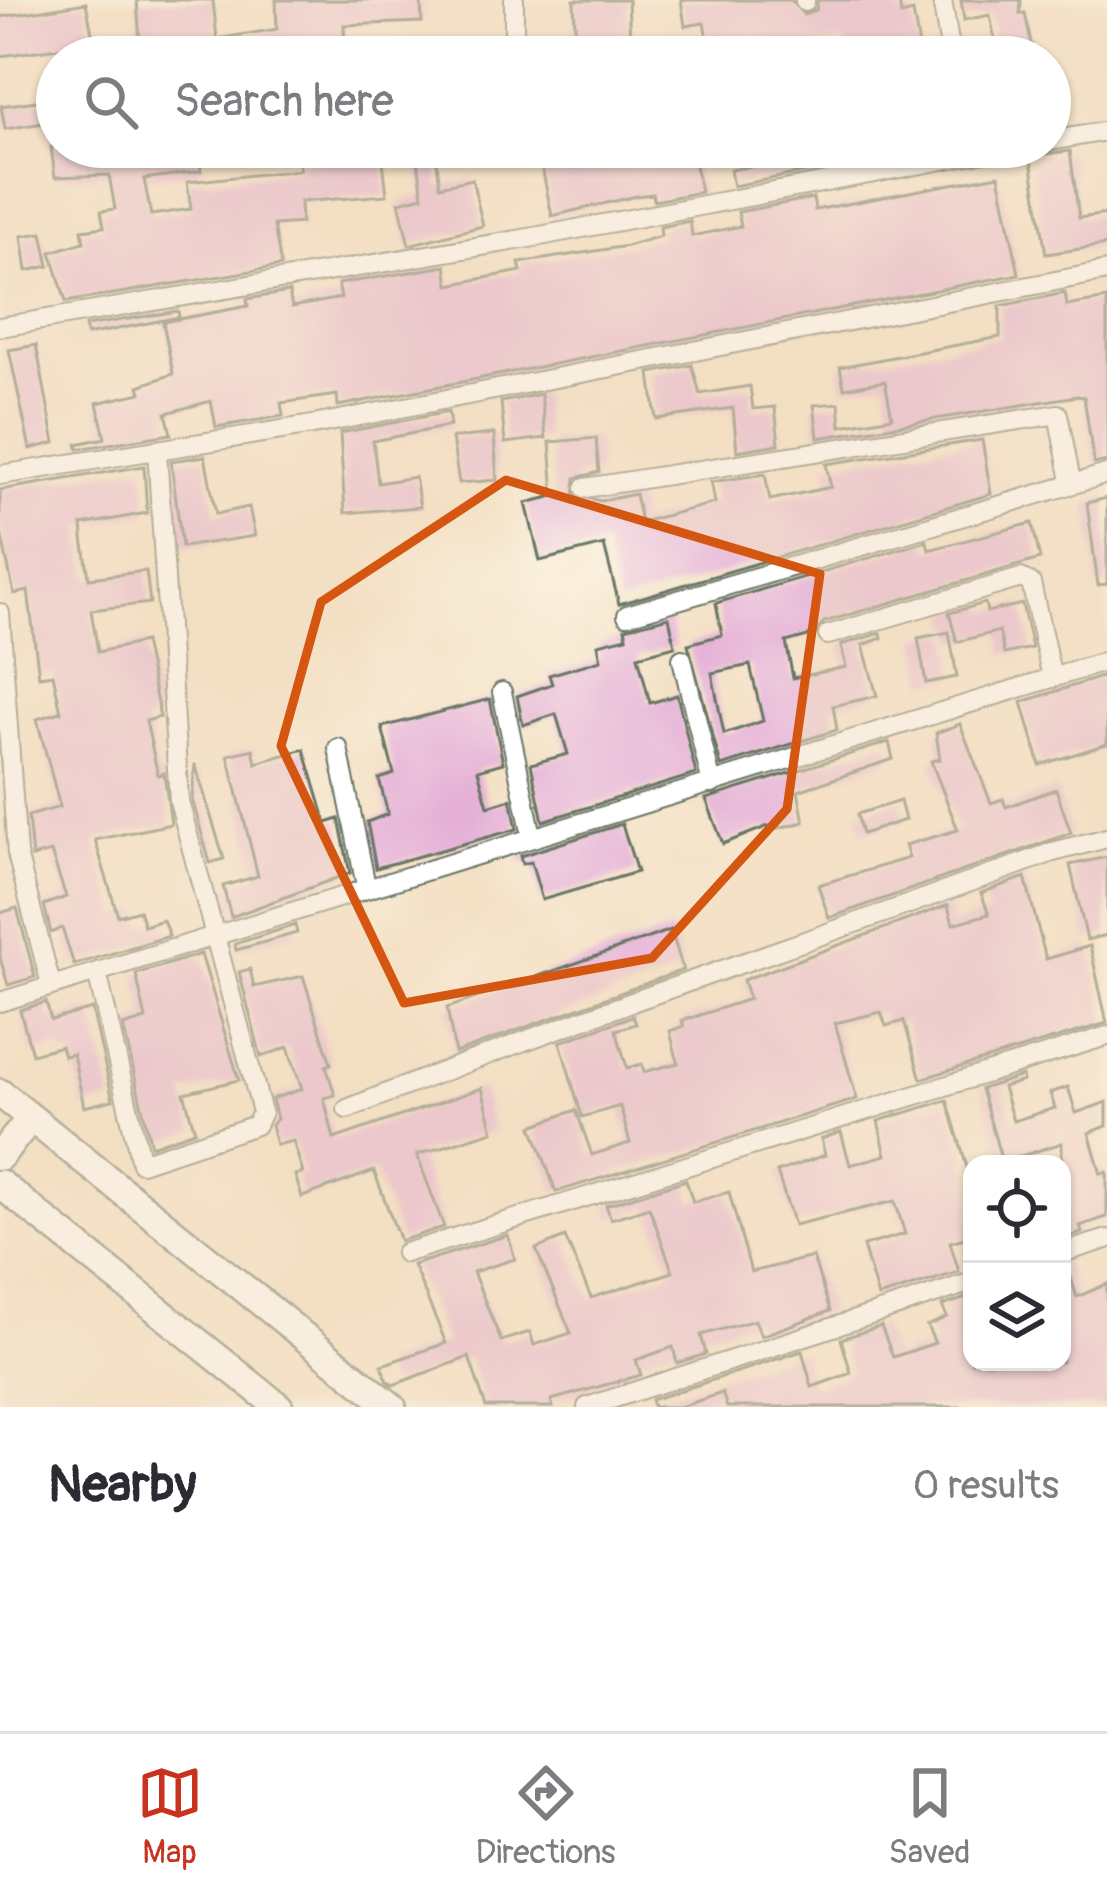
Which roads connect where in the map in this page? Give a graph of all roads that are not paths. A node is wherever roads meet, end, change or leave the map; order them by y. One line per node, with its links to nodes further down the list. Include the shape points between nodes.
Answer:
1 (514, 0): 3 (street)
2 (942, 0): 4 (street)
3 (514, 36)
4 (948, 36)
5 (1107, 131): 6 (street)
6 (1071, 137)
7 (901, 168): 9 (street)
8 (1107, 271): 10 (street)
9 (0, 327)
10 (158, 450): 12 (street); 27 (street, via 174,767)
11 (1107, 474): 13 (street)
12 (0, 475)
13 (1071, 481): 14 (street, via 1058,414); 16 (street)
14 (585, 488)
15 (0, 613): 29 (street, via 17,854)
16 (627, 615)
17 (828, 635): 20 (street, via 1021,578 1031,583)
18 (682, 659): 23 (street)
19 (1107, 661): 20 (street)
20 (1052, 678): 23 (street)
21 (502, 692): 24 (street)
22 (338, 748): 26 (street)
23 (712, 784): 24 (street)
24 (532, 836): 26 (street)
25 (1107, 838): 33 (street, via 533,1035)
26 (366, 886): 27 (street)
27 (212, 932): 28 (street); 28 (street, via 262,1112 256,1125 141,1163)
28 (97, 972): 29 (street)
29 (51, 985): 30 (street)
30 (0, 1002)
31 (1107, 1036): 39 (street)
32 (0, 1093): 34 (street)
33 (347, 1109)
34 (31, 1118): 35 (street); 42 (street)
35 (0, 1156)
36 (7, 1197): 41 (street)
37 (1107, 1239): 38 (street)
38 (1071, 1250)
39 (405, 1253)
40 (963, 1285): 43 (street)
41 (278, 1407)
42 (392, 1407)
43 (586, 1407)

